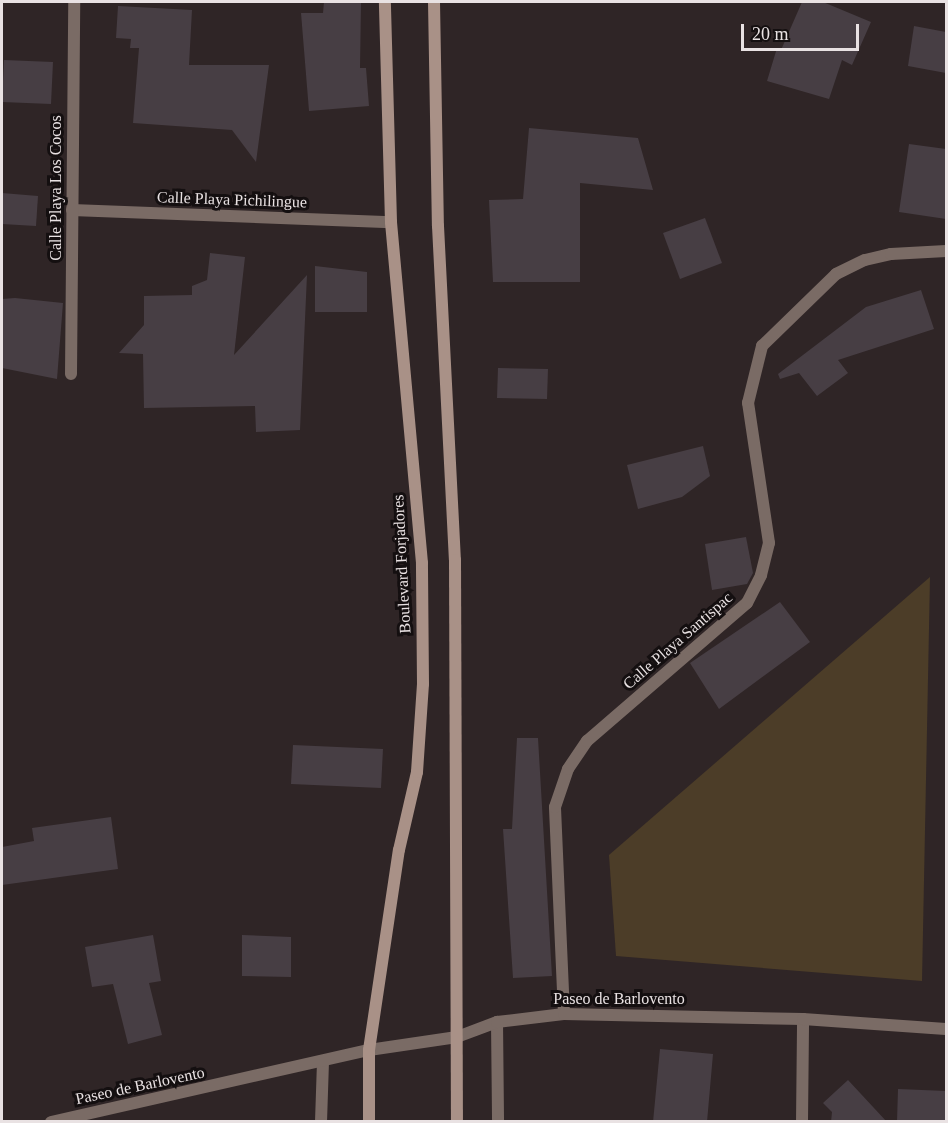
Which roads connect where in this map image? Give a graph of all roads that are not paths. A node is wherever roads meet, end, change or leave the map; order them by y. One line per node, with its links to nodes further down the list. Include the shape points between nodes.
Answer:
1 (74, 2): 4 (street, Calle Playa Los Cocos)
2 (385, 2): 5 (main road, Boulevard Forjadores)
3 (434, 2): 12 (main road, via 438,226 455,560)
4 (72, 210): 5 (street, Calle Playa Pichilingue); 7 (street, Calle Playa Los Cocos)
5 (391, 222): 13 (main road, Boulevard Forjadores, via 422,563 423,684 417,772 399,850)
6 (946, 251): 8 (street, Calle Playa Santispac, via 891,254 865,260 836,274 762,346 748,403 769,543 761,575 747,603 587,741 568,769 555,807)
7 (71, 374)
8 (564, 1014): 9 (street, Paseo de Barlovento); 10 (street, Paseo de Barlovento)
9 (803, 1018): 11 (street, Paseo de Barlovento); 20 (street)
10 (497, 1022): 12 (street, Paseo de Barlovento); 19 (street)
11 (946, 1029)
12 (457, 1037): 13 (street, Paseo de Barlovento); 18 (main road)
13 (369, 1050): 14 (street, Paseo de Barlovento); 17 (main road, Boulevard Forjadores)
14 (323, 1063): 15 (street, Paseo de Barlovento); 16 (street)
15 (51, 1122)
16 (321, 1122)
17 (369, 1122)
18 (457, 1122)
19 (498, 1122)
20 (802, 1122)

